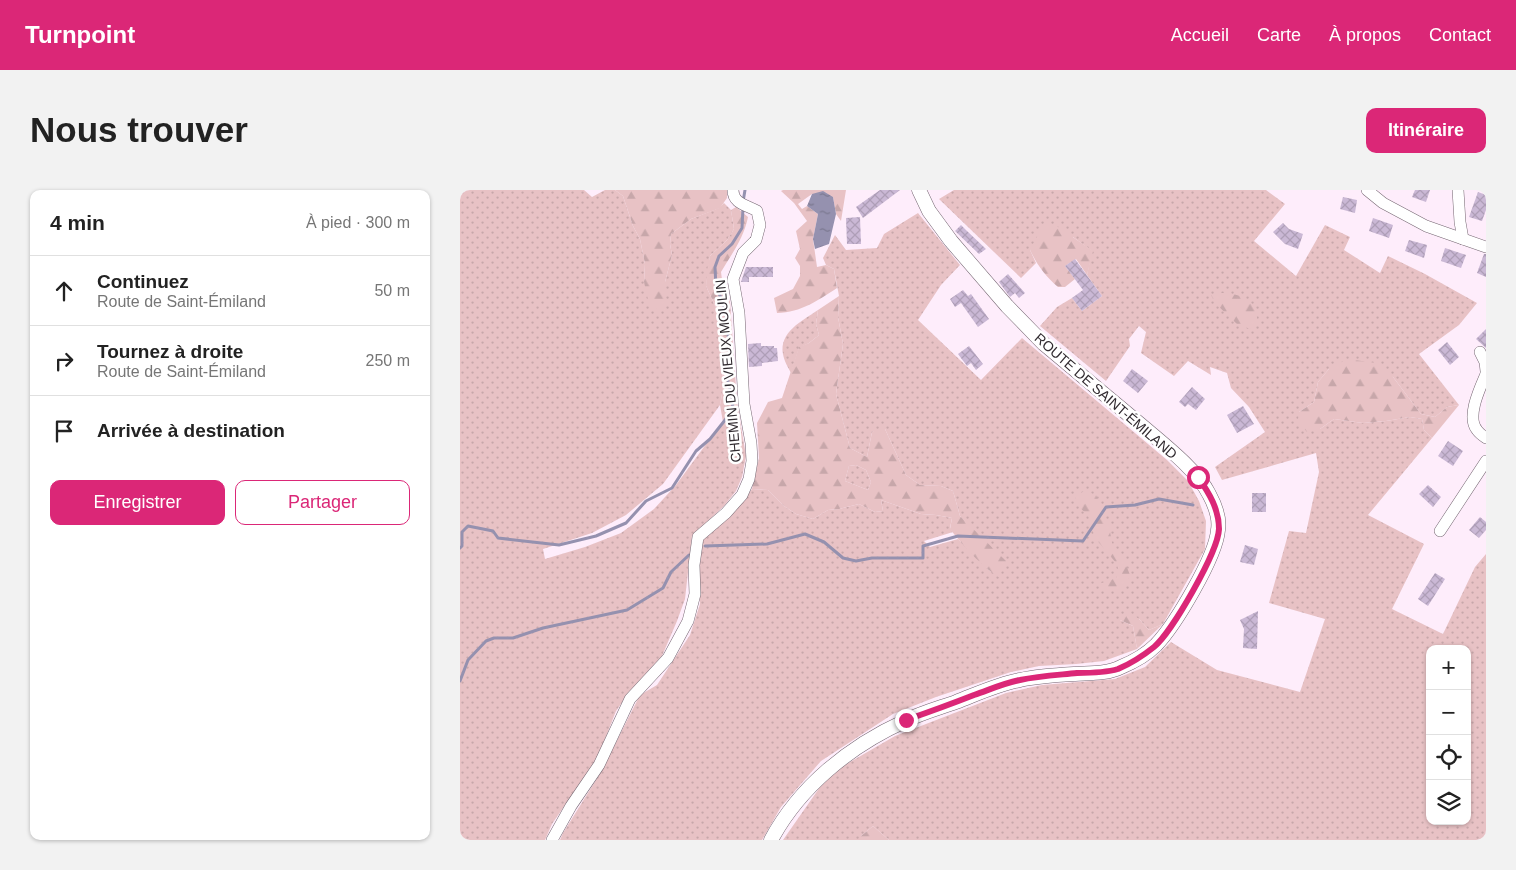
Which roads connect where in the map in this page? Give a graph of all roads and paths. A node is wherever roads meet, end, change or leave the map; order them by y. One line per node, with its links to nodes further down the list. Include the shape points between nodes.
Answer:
1 (919, 190): 13 (main road, ROUTE DE SAINT-ÉMILAND, via 929,211 951,241 1007,306 1044,344 1198,477 1216,509 1219,529 1215,546 1174,622 1155,646 1135,660 1103,672 1019,680 906,720 830,767 785,816)
2 (1367, 190): 5 (street, via 1383,203 1426,226)
3 (1458, 190): 5 (street)
4 (735, 196): 12 (street, CHEMIN DU VIEUX MOULIN, via 757,211 760,225 756,240 743,253 733,279 739,312 744,404 751,443 749,478 742,495 698,537 694,565 695,594 688,621 668,658 630,699 600,766 571,806)
5 (1463, 239): 6 (street)
6 (1486, 247)
7 (1480, 352): 8 (street)
8 (1486, 373): 9 (street, via 1471,417 1476,430)
9 (1486, 438)
10 (1486, 461): 11 (street)
11 (1440, 531)
12 (552, 840)
13 (771, 840)

